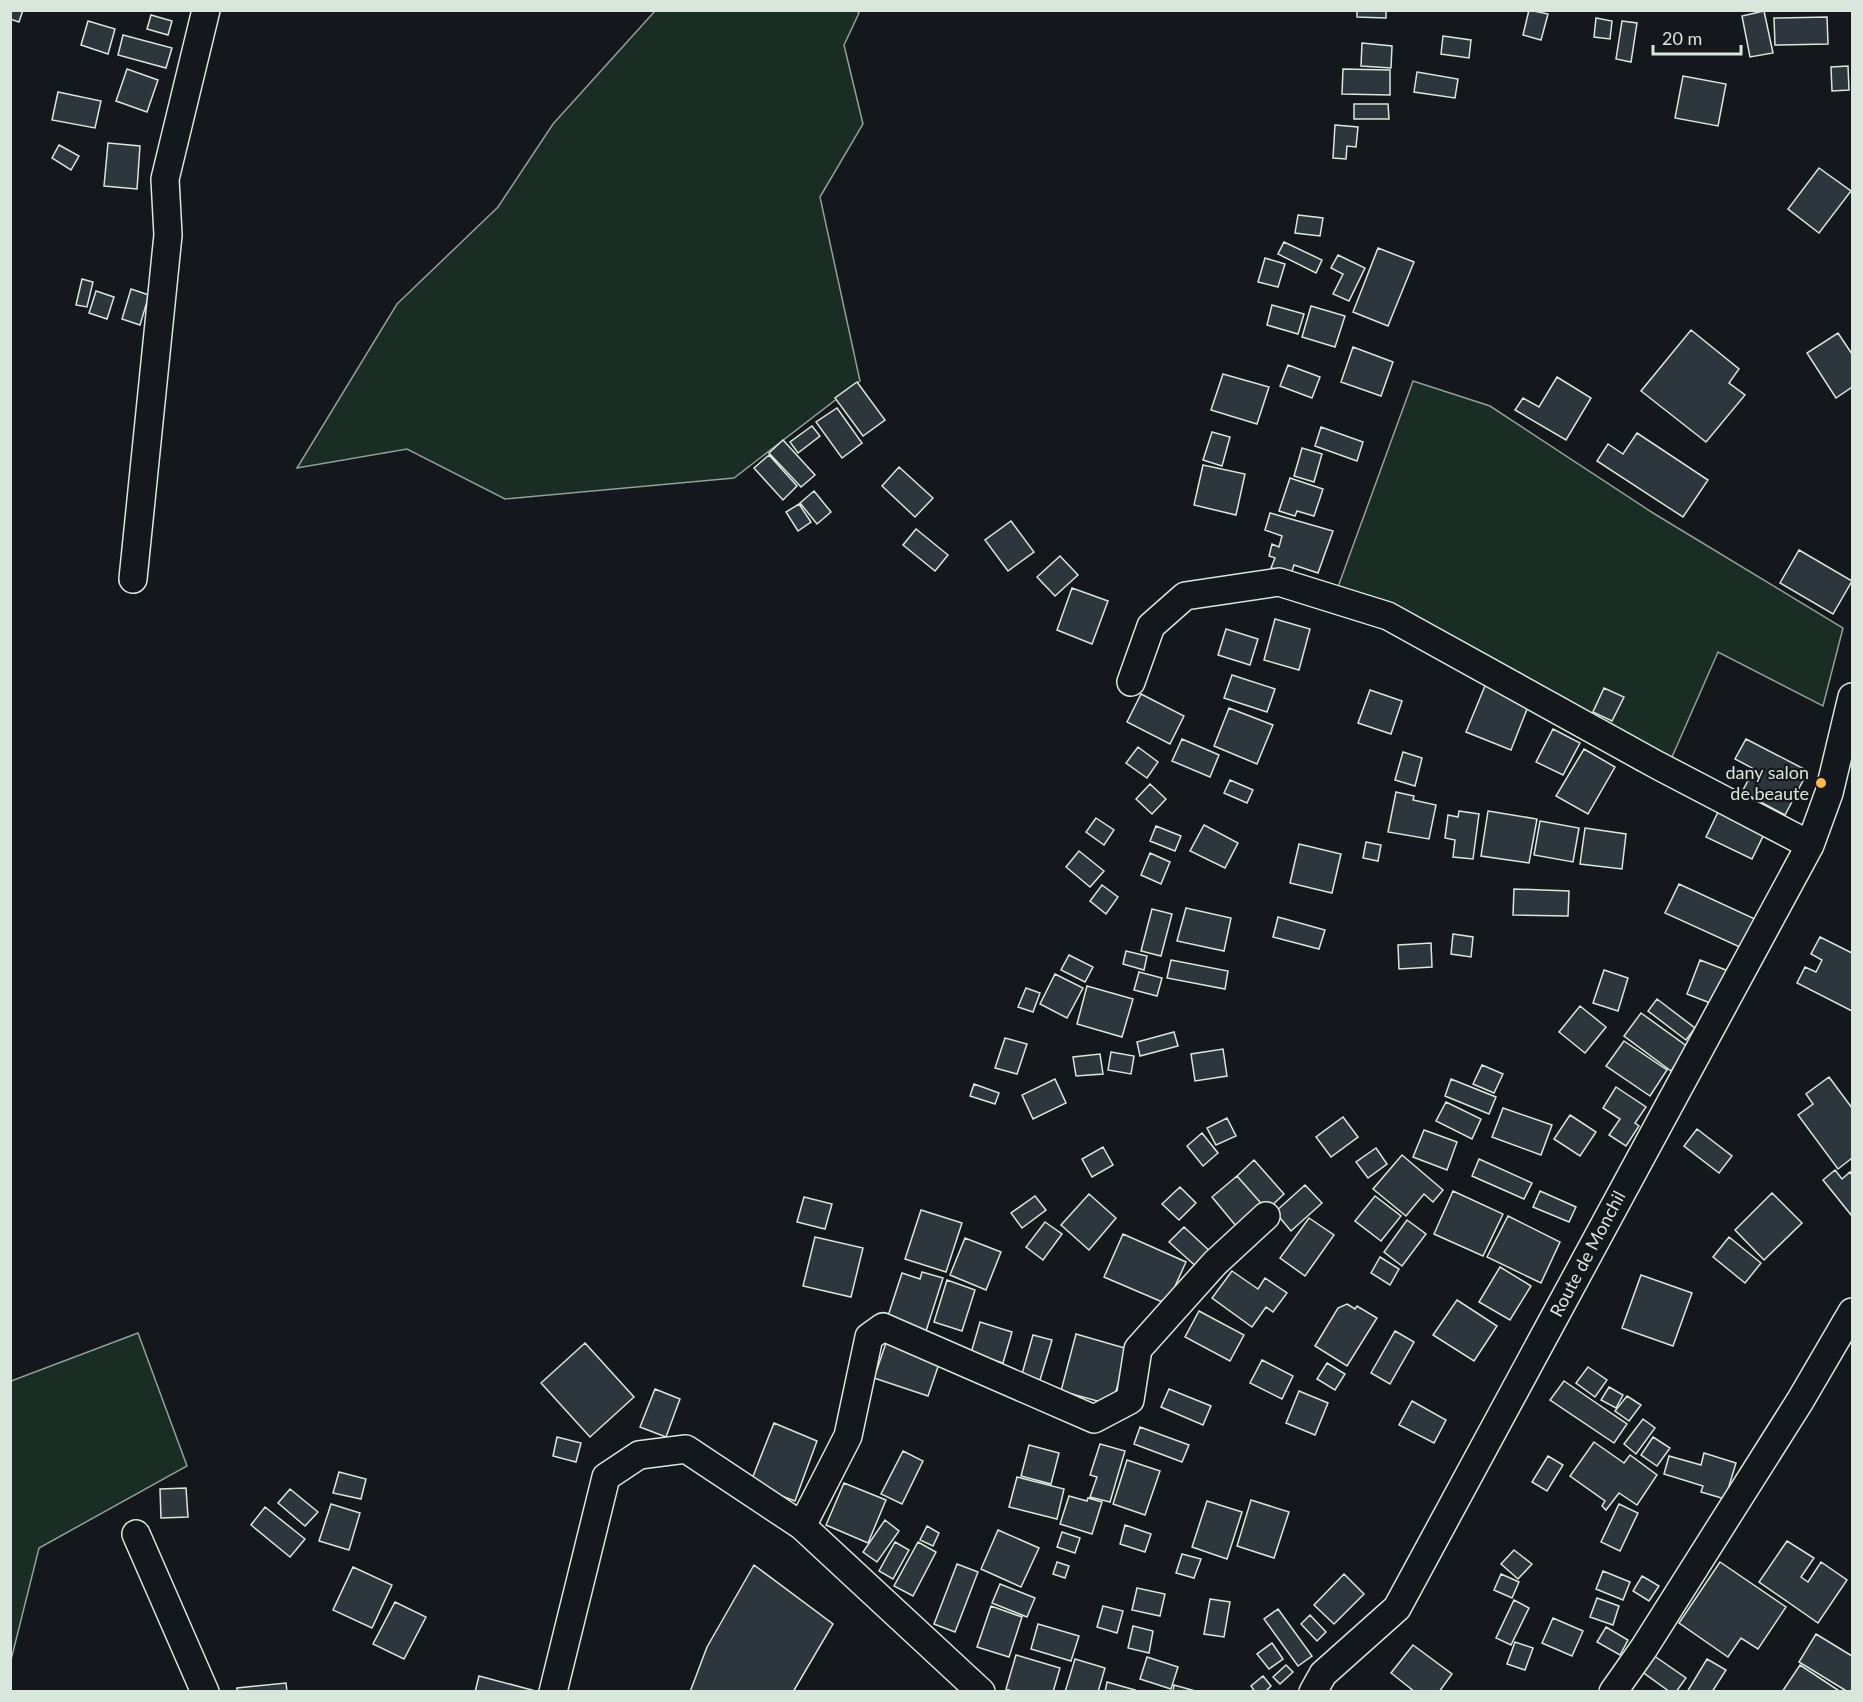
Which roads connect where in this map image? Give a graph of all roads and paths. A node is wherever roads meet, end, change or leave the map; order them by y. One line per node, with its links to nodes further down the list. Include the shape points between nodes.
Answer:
1 (206, 10): 2 (street, via 165,179 168,235)
2 (133, 579)
3 (1131, 682): 5 (street, via 1151,626 1185,596 1279,582 1388,616)
4 (1852, 697): 5 (street, Route de Monchil, via 1829,793)
5 (1810, 845): 13 (street, Route de Monchil, via 1397,1608 1323,1674)
6 (1266, 1216): 8 (street, via 1215,1263 1138,1349 1130,1400 1094,1419 883,1327 869,1338 849,1436)
7 (1852, 1312): 14 (street, via 1688,1579)
8 (802, 1526): 11 (street, via 686,1449 639,1455 606,1477); 12 (street)
9 (136, 1534): 10 (street)
10 (205, 1692)
11 (553, 1692)
12 (981, 1692)
13 (1313, 1692)
14 (1612, 1692)

